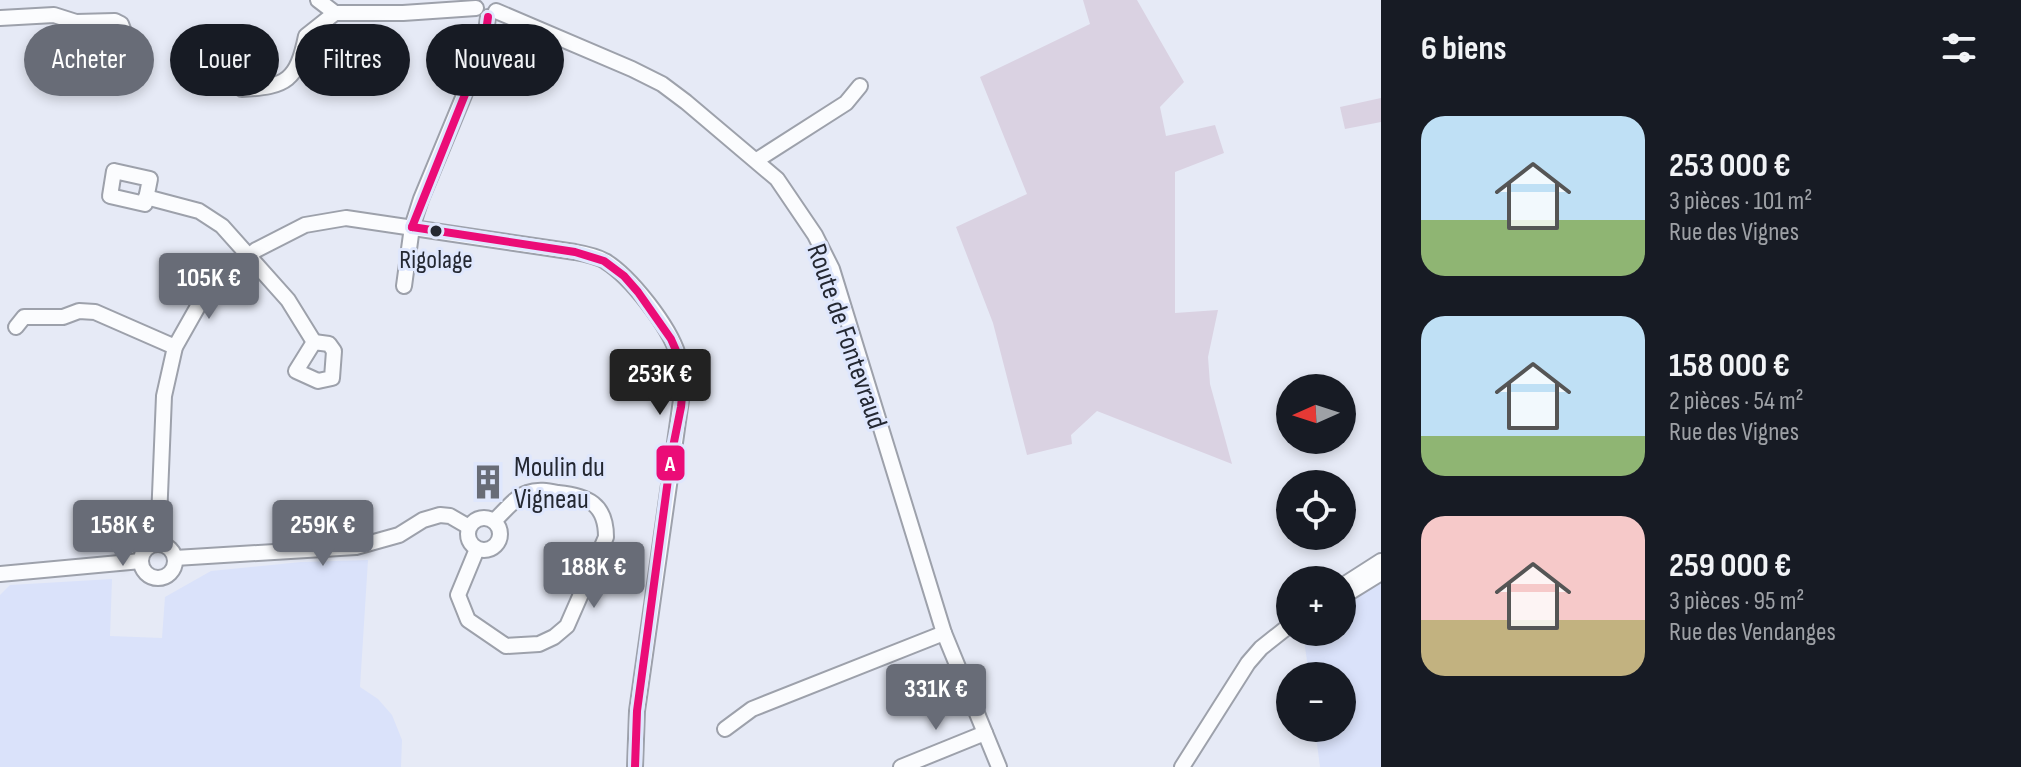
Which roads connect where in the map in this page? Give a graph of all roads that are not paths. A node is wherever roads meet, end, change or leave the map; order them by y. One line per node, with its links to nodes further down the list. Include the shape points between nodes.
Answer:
1 (486, 7): 2 (street); 7 (street, Route de Fontevraud, via 662,84); 9 (street, via 484,47)
2 (324, 12): 5 (street, via 306,36 293,74)
3 (0, 18): 4 (street, via 54,15 76,22)
4 (121, 24)
5 (279, 82)
6 (860, 86): 7 (street, via 846,103)
7 (757, 160): 26 (street, Route de Fontevraud, via 785,189 832,269)
8 (146, 197): 10 (street, via 199,211 222,226)
9 (412, 227): 10 (street, via 346,218 320,221); 11 (street); 30 (street, via 604,261 638,292 678,355 681,407 637,711)
10 (247, 257): 13 (street, via 288,300); 14 (street, via 201,301)
11 (404, 286)
12 (16, 327): 14 (street, via 24,317 95,312)
13 (314, 342)
14 (175, 347): 17 (street, via 164,396)
15 (494, 521): 16 (street, via 480,518); 18 (street, via 499,540 487,550); 18 (street, via 524,494 540,490 579,495 597,507 606,522 606,537 567,626 539,644 506,646 468,620 458,595)
16 (469, 527): 18 (street, via 470,542); 19 (street, via 440,515 399,535 356,547)
17 (158, 544): 19 (street); 20 (street, via 146,549)
18 (477, 549)
19 (175, 558): 20 (street, via 172,571 159,578 146,574)
20 (141, 561): 23 (street)
21 (1381, 561): 24 (street)
22 (1381, 573): 25 (street)
23 (0, 574)
24 (1356, 577)
25 (1356, 588)
26 (944, 633): 28 (street, via 752,709); 29 (street, Route de Fontevraud)
27 (1276, 636): 33 (street, via 1248,663)
28 (725, 729)
29 (985, 733): 31 (street); 32 (street, Route de Fontevraud)
30 (635, 767)
31 (901, 767)
32 (999, 767)
33 (1182, 767)

